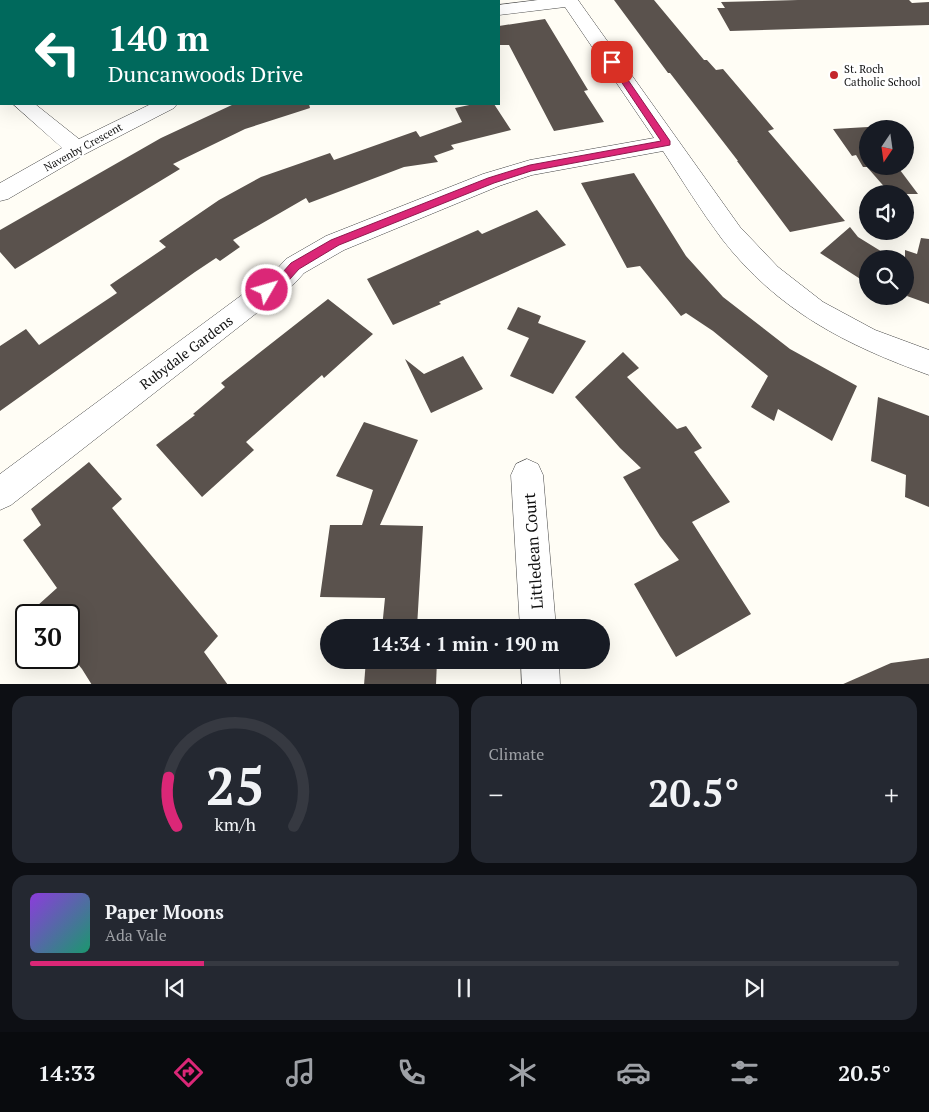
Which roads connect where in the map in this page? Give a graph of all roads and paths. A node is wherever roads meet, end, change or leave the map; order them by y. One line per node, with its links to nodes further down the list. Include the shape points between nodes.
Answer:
1 (570, 1): 2 (street); 5 (street)
2 (500, 10)
3 (24, 105): 6 (street)
4 (164, 105): 6 (street, Navenby Crescent)
5 (667, 143): 8 (street, via 731,233 768,274 814,310 865,338); 10 (street, Rubydale Gardens, via 530,168 491,180 335,243 295,266)
6 (77, 149): 7 (street, Navenby Crescent)
7 (0, 193)
8 (929, 363)
9 (527, 475): 11 (street, Littledean Court)
10 (0, 494)
11 (537, 619)
12 (540, 669): 13 (street)
13 (541, 684)

